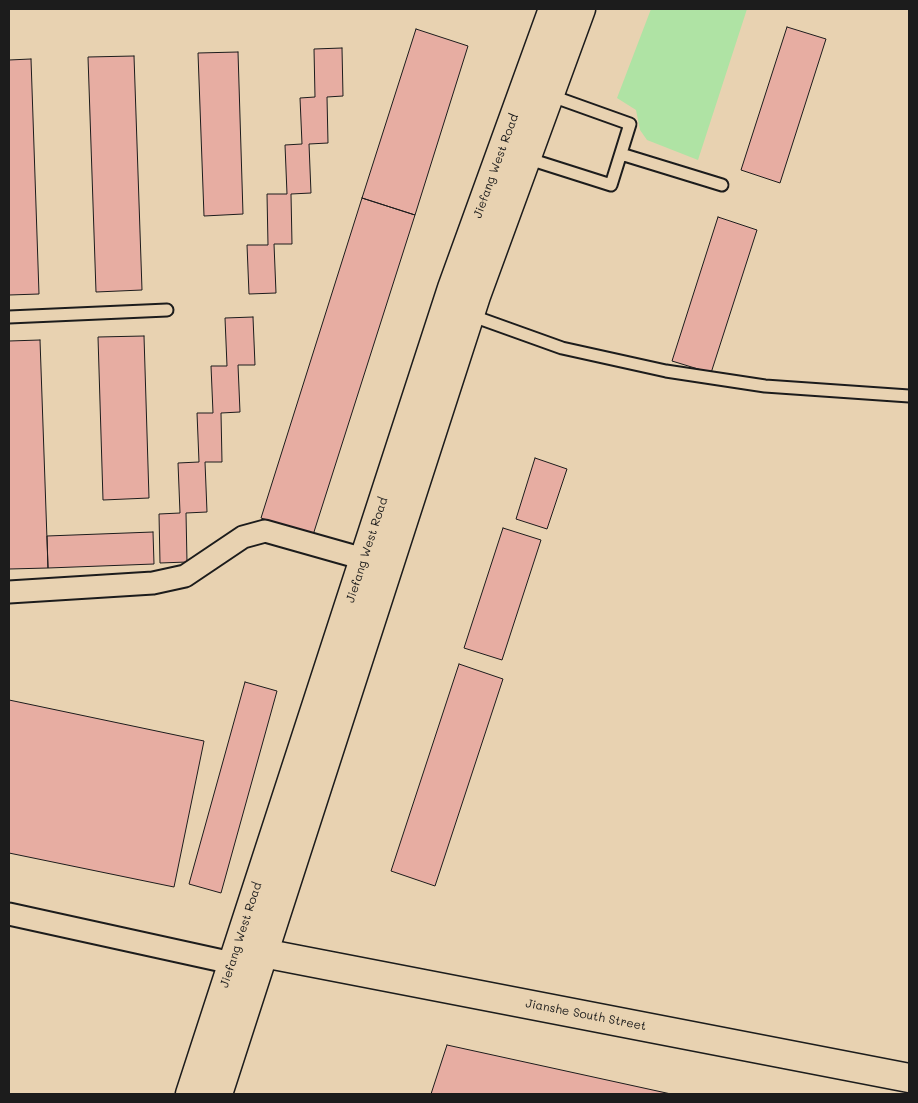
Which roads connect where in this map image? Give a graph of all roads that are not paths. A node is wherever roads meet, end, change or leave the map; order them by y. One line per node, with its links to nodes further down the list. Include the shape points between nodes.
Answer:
1 (553, 9): 11 (main road, Jiefang West Road, via 452,288)
2 (581, 9): 3 (main road, Jiefang West Road)
3 (550, 95): 4 (lane, via 630,124); 5 (main road, Jiefang West Road)
4 (620, 154): 5 (lane, via 611,185); 6 (lane)
5 (526, 158): 8 (main road, Jiefang West Road)
6 (722, 185)
7 (167, 310): 9 (lane)
8 (470, 315): 10 (lane, via 562,348 666,371 765,386); 14 (main road, Jiefang West Road)
9 (9, 317)
10 (909, 396)
11 (364, 559): 12 (street, via 266,531 243,537 185,576 153,583); 15 (main road, Jiefang West Road)
12 (9, 592)
13 (9, 914): 15 (street)
14 (263, 952): 16 (main road, Jianshe South Street); 18 (main road, Jiefang West Road)
15 (232, 963): 17 (main road, Jiefang West Road)
16 (909, 1078)
17 (190, 1094)
18 (218, 1094)

